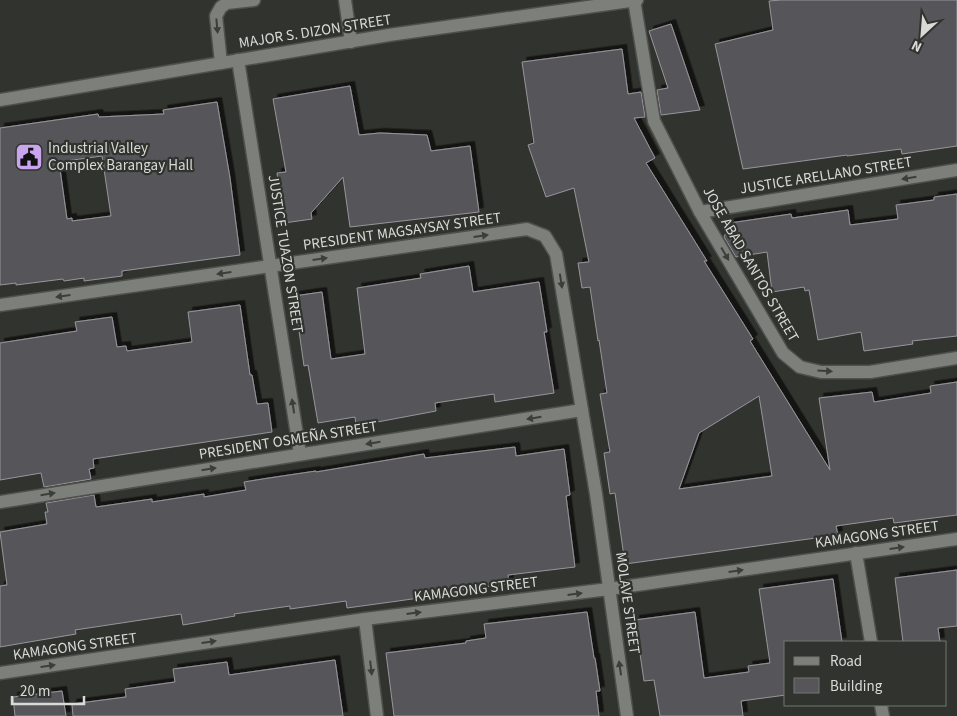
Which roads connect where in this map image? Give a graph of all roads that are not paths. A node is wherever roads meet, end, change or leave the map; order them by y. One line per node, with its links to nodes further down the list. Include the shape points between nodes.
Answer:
1 (254, 0): 6 (street, one-way to 6, via 227,3 216,16)
2 (345, 0): 4 (street)
3 (635, 0): 4 (street, MAJOR S. DIZON STREET); 9 (street, JOSE ABAD SANTOS STREET, via 654,121)
4 (350, 42): 5 (street, MAJOR S. DIZON STREET)
5 (238, 60): 6 (street, MAJOR S. DIZON STREET); 10 (street, JUSTICE TUAZON STREET)
6 (221, 62): 7 (street, MAJOR S. DIZON STREET)
7 (0, 100)
8 (957, 170): 9 (street, JUSTICE ARELLANO STREET, one-way to 9)
9 (700, 212): 12 (street, JOSE ABAD SANTOS STREET, one-way to 12, via 783,353 800,367 821,372 870,372)
10 (272, 266): 11 (street, PRESIDENT MAGSAYSAY STREET, one-way to 11); 13 (street, PRESIDENT MAGSAYSAY STREET, one-way to 13, via 527,229 545,236 556,254); 14 (street, JUSTICE TUAZON STREET, one-way to 10)
11 (0, 305)
12 (957, 358)
13 (582, 410): 14 (street, PRESIDENT OSMEÑA STREET, one-way to 14); 15 (street, PRESIDENT MAGSAYSAY STREET)
14 (300, 454): 16 (street, PRESIDENT OSMEÑA STREET, one-way to 14)
15 (596, 494): 19 (street, MOLAVE STREET)
16 (0, 502)
17 (957, 539): 18 (street, KAMAGONG STREET, one-way to 17)
18 (856, 553): 19 (street, KAMAGONG STREET, one-way to 18); 21 (street)
19 (610, 590): 20 (street, KAMAGONG STREET, one-way to 19); 24 (street, MOLAVE STREET, one-way to 19)
20 (365, 619): 22 (street, KAMAGONG STREET, one-way to 20); 23 (street, one-way to 23)
21 (871, 641)
22 (0, 673)
23 (377, 716)
24 (627, 716)

